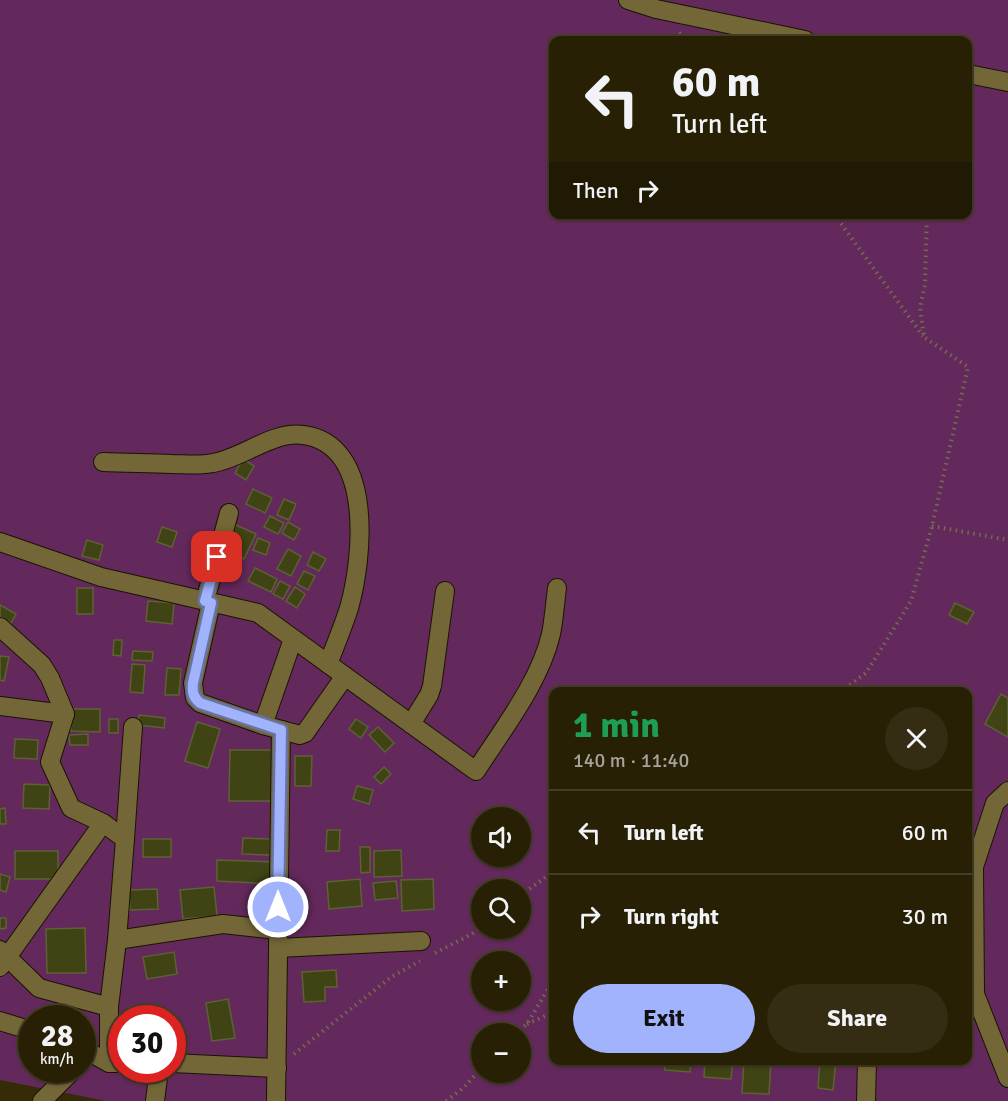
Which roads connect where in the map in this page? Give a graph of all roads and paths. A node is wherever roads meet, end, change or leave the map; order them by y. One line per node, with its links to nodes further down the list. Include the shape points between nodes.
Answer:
1 (628, 0): 2 (street)
2 (786, 36)
3 (972, 75): 4 (street)
4 (1008, 82)
5 (838, 219): 7 (path)
6 (927, 219): 7 (path, via 925,285 920,307)
7 (924, 337): 10 (path, via 968,367)
8 (103, 462): 18 (street, via 209,464 229,460 275,439 303,435 336,450 353,480 358,543 348,610)
9 (230, 513): 15 (street)
10 (932, 526): 11 (path); 20 (path, via 911,601 866,673)
11 (1008, 540)
12 (0, 542): 15 (street, via 101,577)
13 (557, 588): 23 (street, via 551,635 540,666 476,771)
14 (445, 591): 23 (street, via 432,686)
15 (208, 602): 17 (street, via 258,614); 24 (street, via 193,683 195,698)
16 (0, 627): 22 (street, via 42,665)
17 (293, 639): 18 (street); 24 (street)
18 (328, 664): 19 (street)
19 (345, 676): 23 (street); 26 (street, via 305,733 296,735)
20 (847, 687)
21 (0, 706): 22 (street)
22 (65, 714): 28 (street, via 50,762 71,808)
23 (411, 724)
24 (263, 725): 26 (street)
25 (133, 727): 29 (street)
26 (281, 730): 32 (street)
27 (1008, 791): 50 (street, via 995,803 974,878 975,994)
28 (103, 823): 29 (street); 37 (street)
29 (126, 839): 34 (street)
30 (549, 875): 31 (path)
31 (531, 888)
32 (278, 930): 34 (street, via 223,924); 35 (street)
33 (471, 934): 36 (path)
34 (117, 940): 40 (street)
35 (278, 948): 36 (street); 49 (street)
36 (426, 948)
37 (3, 958): 41 (street, via 39,988)
38 (421, 961): 49 (path, via 391,977)
39 (549, 987): 44 (path)
40 (108, 1005)
41 (108, 1007)
42 (549, 1014): 45 (path)
43 (0, 1021): 46 (street)
44 (528, 1023)
45 (529, 1023)
46 (18, 1027)
47 (186, 1064): 49 (street)
48 (867, 1065): 58 (street)
49 (277, 1068): 56 (street)
50 (1008, 1078)
51 (471, 1080): 57 (path)
52 (60, 1083): 54 (street)
53 (157, 1083): 55 (street)
54 (42, 1101)
55 (155, 1101)
56 (276, 1101)
57 (446, 1101)
58 (866, 1101)

